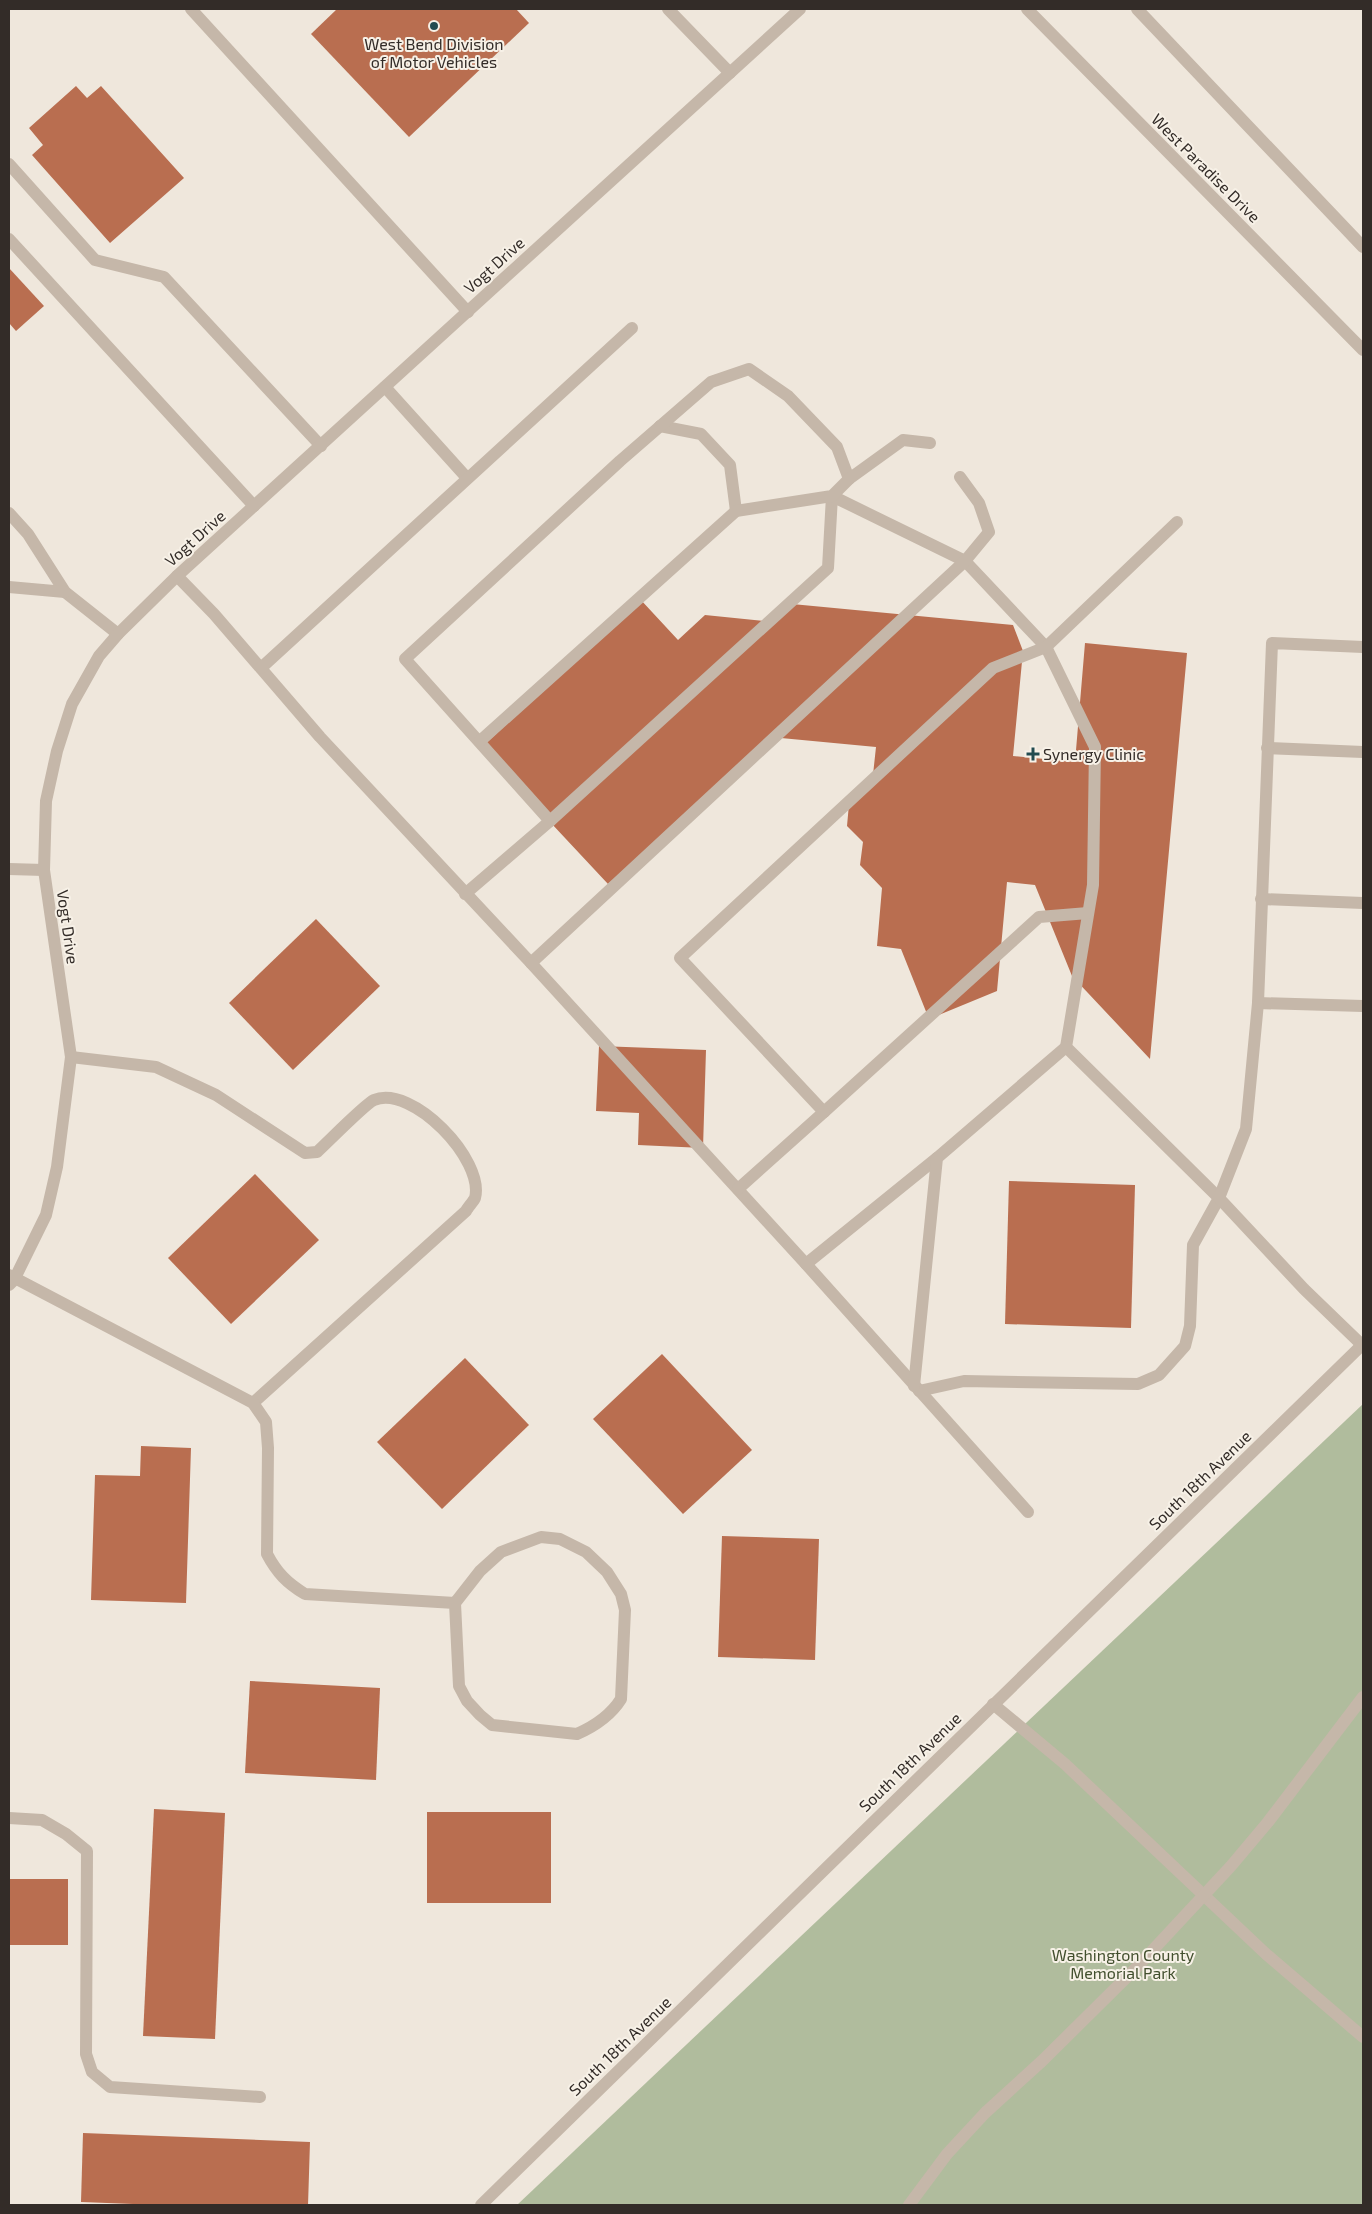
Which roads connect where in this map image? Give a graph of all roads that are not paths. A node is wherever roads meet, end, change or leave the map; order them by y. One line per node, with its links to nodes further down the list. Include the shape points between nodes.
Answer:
1 (191, 9): 10 (street)
2 (668, 9): 6 (street)
3 (800, 9): 6 (street, Vogt Drive)
4 (1026, 9): 12 (street, West Paradise Drive)
5 (1137, 9): 9 (street)
6 (730, 73): 10 (street, Vogt Drive)
7 (9, 164): 16 (street, via 95,260 164,277)
8 (9, 239): 21 (street)
9 (1363, 247)
10 (468, 312): 13 (street, Vogt Drive)
11 (632, 328): 17 (street)
12 (1363, 350)
13 (385, 388): 16 (street, Vogt Drive); 17 (street)
14 (660, 426): 19 (street, via 711,382 749,369 788,396 837,447); 22 (street, via 701,434 730,466); 33 (street, via 405,659)
15 (930, 443): 19 (street, via 903,440)
16 (322, 446): 21 (street, Vogt Drive)
17 (467, 478): 32 (street)
18 (960, 478): 25 (street, via 979,502 989,532)
19 (849, 479): 20 (street)
20 (832, 496): 22 (street); 25 (street); 36 (street, via 828,568)
21 (254, 506): 26 (street, Vogt Drive)
22 (736, 511): 33 (street)
23 (9, 514): 28 (street, via 28,534)
24 (1177, 522): 30 (street)
25 (965, 561): 30 (street); 43 (street)
26 (177, 576): 29 (street, Vogt Drive); 32 (street)
27 (9, 587): 28 (street)
28 (65, 592): 29 (street)
29 (118, 634): 38 (street, Vogt Drive, via 99,656 72,704 56,751 46,801)
30 (1046, 647): 42 (street, via 1095,747 1093,885); 48 (street, via 993,668 680,958)
31 (1363, 647): 34 (street, via 1272,643)
32 (261, 668): 39 (street, via 320,738)
33 (480, 741): 36 (street)
34 (1268, 748): 35 (street); 40 (street)
35 (1363, 752)
36 (550, 821): 39 (street)
37 (9, 869): 38 (street)
38 (44, 870): 47 (street, Vogt Drive)
39 (465, 894): 43 (street)
40 (1261, 899): 41 (street); 44 (street)
41 (1363, 903)
42 (1088, 913): 46 (street); 48 (street, via 1038,917)
43 (531, 963): 50 (street)
44 (1258, 1003): 45 (street); 51 (street, via 1246,1129)
45 (1363, 1006)
46 (1066, 1047): 49 (street); 51 (street)
47 (71, 1057): 53 (street, Vogt Drive, via 57,1167 46,1215); 56 (street, via 156,1067 216,1095 306,1153 317,1152 374,1100 392,1098 413,1105 463,1153 475,1187 474,1199 466,1211)
48 (824, 1112): 50 (street)
49 (937, 1158): 52 (street); 55 (street)
50 (738, 1189): 52 (street)
51 (1219, 1198): 54 (street, via 1304,1289); 55 (street, via 1194,1244 1190,1326 1185,1346 1159,1375 1138,1384 964,1381)
52 (806, 1264): 55 (street)
53 (10, 1280): 56 (street)
54 (1363, 1345): 60 (street, South 18th Avenue)
55 (917, 1389): 57 (street)
56 (252, 1403): 58 (street, via 266,1422 267,1554 274,1569 286,1582 304,1594)
57 (1028, 1512)
58 (455, 1603): 58 (street, via 459,1686 468,1701 492,1725 577,1734 614,1709 621,1698 624,1610 621,1594 607,1572 586,1552 560,1539 542,1537 501,1552 480,1571)
59 (1363, 1697): 62 (street, via 1268,1822)
60 (993, 1704): 62 (street, via 1065,1764); 65 (street, South 18th Avenue)
61 (9, 1818): 64 (street, via 42,1820 86,1851 86,2054 92,2072 110,2087)
62 (1204, 1896): 63 (street); 66 (street, via 1056,2048 986,2113 947,2154)
63 (1363, 2037)
64 (260, 2096)
65 (481, 2205)
66 (909, 2205)

